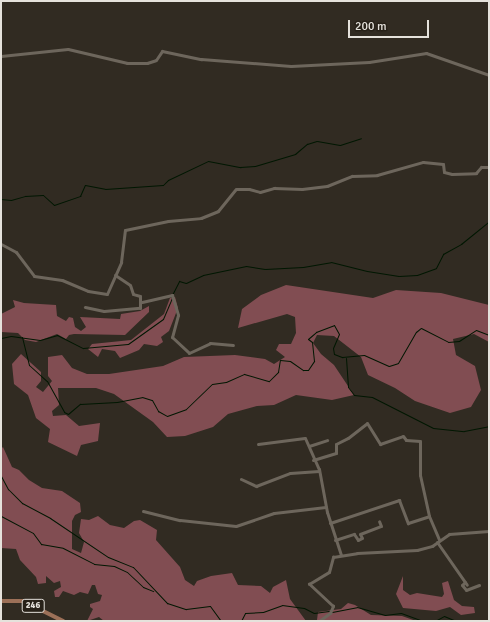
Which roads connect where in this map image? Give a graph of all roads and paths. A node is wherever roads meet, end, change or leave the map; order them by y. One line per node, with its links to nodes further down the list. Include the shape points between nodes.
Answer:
1 (1, 56): 2 (street, via 68,49 127,62 147,63 156,60 162,51 201,59 292,66 369,62 426,53)
2 (489, 75)
3 (489, 167): 5 (street, via 481,167 476,173 452,174 444,172 443,164 420,162 377,174 352,176 327,186 274,188 262,192 236,189 218,211 201,218 168,221 125,230 122,257)
4 (1, 244): 5 (street, via 16,252 29,267 31,274 40,278 62,280 88,291 108,294)
5 (115, 276): 6 (street, via 130,285)
6 (142, 302): 7 (street, via 140,308 125,311 104,311); 8 (street, via 172,295 178,315 172,337 189,353 210,343)
7 (85, 307)
8 (233, 345)
9 (326, 440): 11 (street)
10 (258, 444): 11 (street, via 303,437)
11 (309, 446): 12 (street)
12 (313, 460): 13 (street); 17 (street, via 336,453 336,444 367,423 380,444 402,436 406,440 420,441 422,456 419,473)
13 (319, 472): 14 (street, via 290,473 256,486); 15 (street)
14 (241, 479)
15 (326, 507): 16 (street, via 274,513 236,526 180,520); 19 (street)
16 (143, 511)
17 (429, 516): 19 (street, via 408,523 399,500); 22 (street)
18 (379, 521): 21 (street, via 381,526 360,534 362,538 358,540 354,534)
19 (330, 523): 21 (street)
20 (489, 531): 22 (street, via 449,534)
21 (335, 540): 23 (street)
22 (438, 541): 23 (street, via 417,550); 24 (street, via 466,584 462,585 466,590)
23 (341, 555): 27 (street, via 332,558 329,572 310,584 333,606 330,613)
24 (479, 585)
25 (1, 601): 26 (main road, 246, via 23,601)
26 (63, 621)
27 (319, 621)

